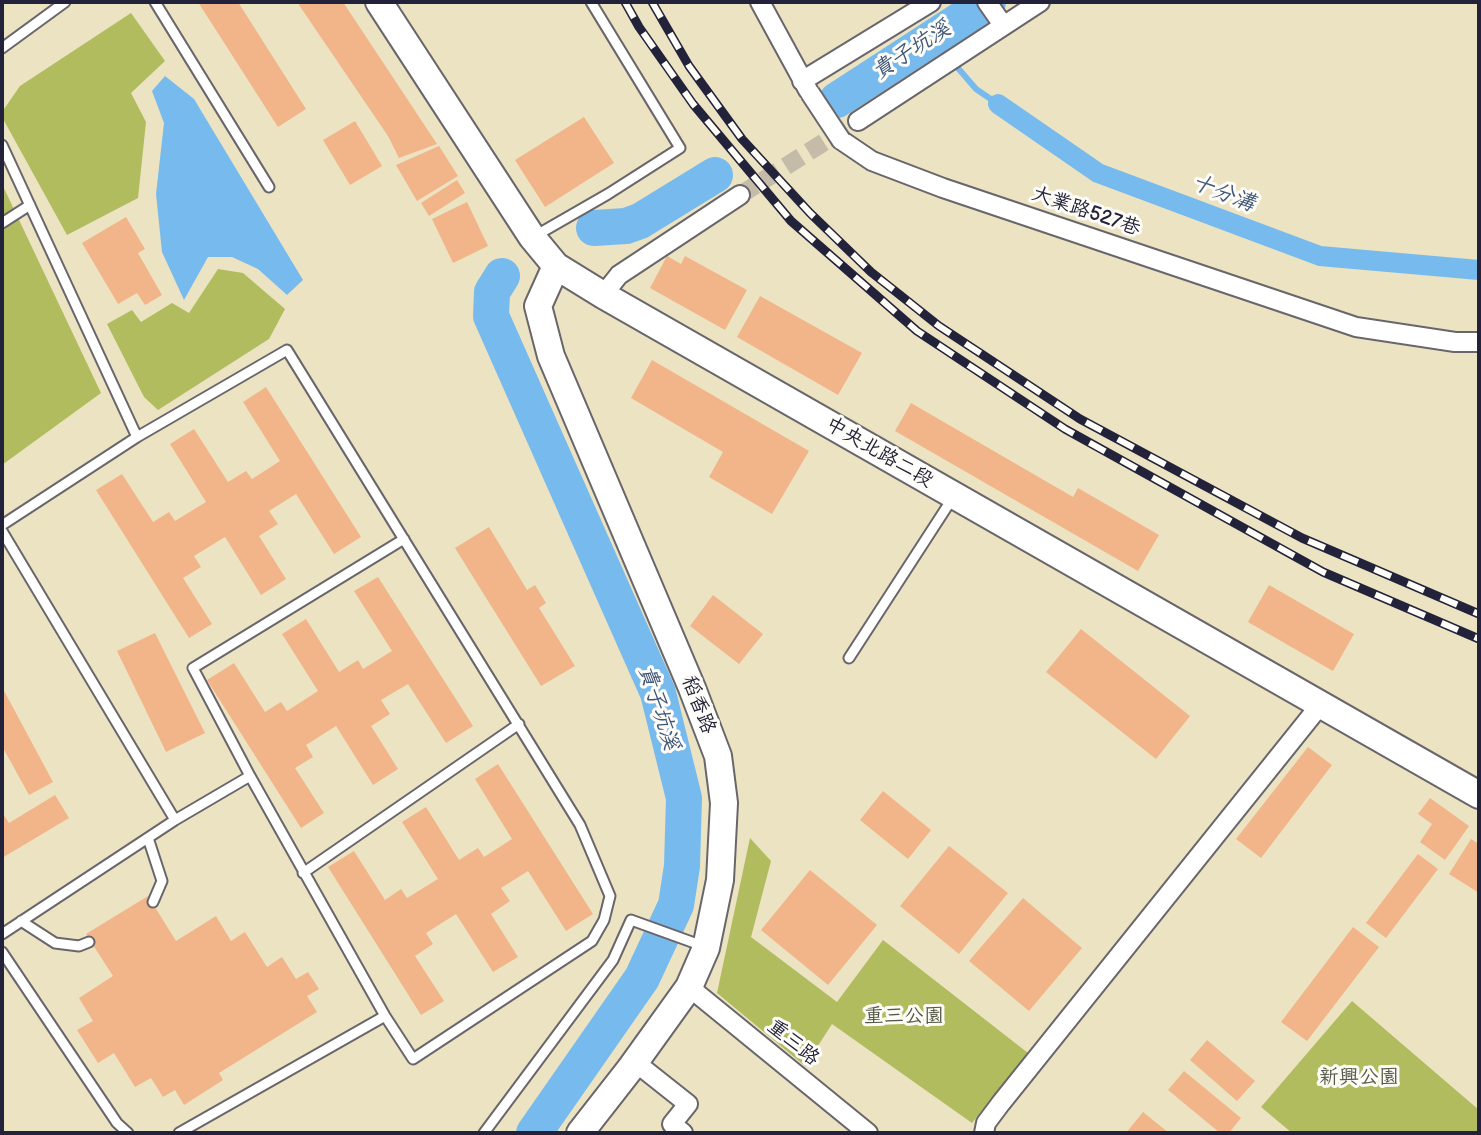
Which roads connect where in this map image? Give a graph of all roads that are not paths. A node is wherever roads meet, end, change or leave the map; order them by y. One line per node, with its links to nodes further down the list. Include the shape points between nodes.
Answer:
1 (65, 2): 10 (lane)
2 (155, 2): 14 (lane)
3 (379, 2): 18 (street, 中央北路二段)
4 (591, 2): 18 (lane, via 680,148)
5 (760, 2): 11 (street, 大業路527巷)
6 (931, 2): 11 (street)
7 (987, 2): 9 (street)
8 (1040, 2): 9 (street)
9 (1003, 25): 12 (street)
10 (2, 48)
11 (806, 87): 21 (street, 大業路527巷, bridge, via 841,140 872,161 943,188 1356,327)
12 (858, 121)
13 (2, 145): 16 (lane)
14 (269, 187)
15 (740, 195): 20 (street, via 619,275)
16 (30, 205): 17 (lane); 22 (lane)
17 (2, 223)
18 (532, 237): 19 (street, 中央北路二段)
19 (556, 266): 20 (street, 中央北路二段); 38 (street, 稻香路, via 538,306 551,356 718,756 723,835)
20 (603, 295): 23 (street, 中央北路二段)
21 (1479, 342)
22 (137, 437): 24 (lane); 25 (lane, via 287,350)
23 (954, 496): 26 (lane); 27 (street, 中央北路二段)
24 (2, 528): 31 (lane)
25 (404, 539): 28 (lane); 29 (lane, via 193,668)
26 (849, 658)
27 (1321, 704): 30 (street, 中央北路二段); 49 (street, via 1001,1103)
28 (519, 724): 33 (lane); 41 (lane, via 580,825 610,896 604,920 592,941 413,1059)
29 (250, 776): 31 (lane); 33 (lane)
30 (1479, 795)
31 (175, 820): 32 (lane)
32 (148, 838): 34 (lane, via 162,881); 35 (lane)
33 (303, 873): 41 (lane)
34 (153, 902)
35 (21, 921): 36 (lane); 37 (lane, via 55,943)
36 (2, 934)
37 (89, 942)
38 (706, 948): 40 (street, 稻香路); 46 (lane, via 631,920 613,960)
39 (2, 952): 44 (lane)
40 (689, 987): 42 (street, 稻香路); 48 (street, 重三路)
41 (385, 1016): 45 (lane)
42 (635, 1062): 43 (street, 稻香路); 47 (street, via 688,1104 672,1124)
43 (588, 1130)
44 (128, 1133)
45 (179, 1133)
46 (484, 1133)
47 (683, 1133)
48 (868, 1133)
49 (984, 1133)

